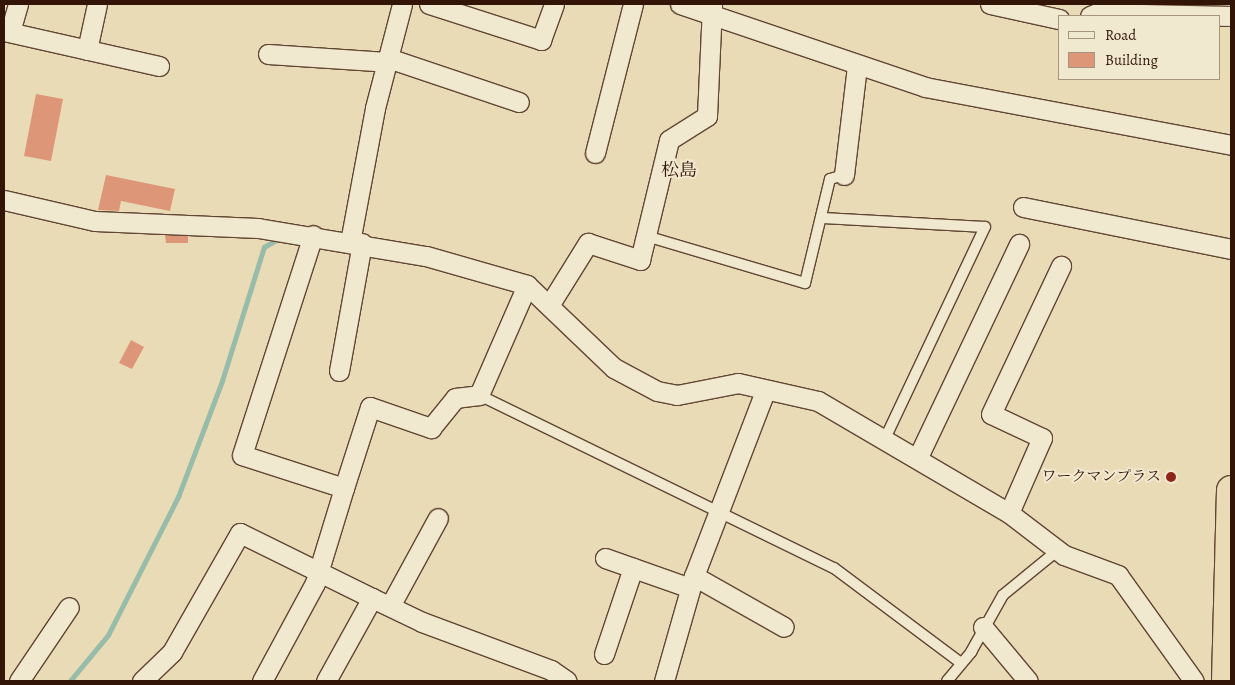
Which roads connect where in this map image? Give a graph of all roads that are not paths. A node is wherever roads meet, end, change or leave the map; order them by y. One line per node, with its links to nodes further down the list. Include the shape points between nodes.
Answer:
1 (18, 4): 13 (street)
2 (97, 4): 14 (street)
3 (402, 4): 16 (street)
4 (429, 4): 5 (street, via 541,40)
5 (554, 4)
6 (633, 4): 21 (street)
7 (680, 4): 9 (street)
8 (990, 4): 12 (street)
9 (712, 10): 18 (street); 26 (street, via 707,116 669,140)
10 (1092, 15): 11 (street)
11 (1186, 15)
12 (1058, 19)
13 (7, 32): 14 (street)
14 (87, 50): 17 (street)
15 (268, 54): 16 (street)
16 (392, 60): 19 (street); 28 (street)
17 (159, 66)
18 (857, 66): 20 (street, via 925,87); 22 (street)
19 (519, 102)
20 (1231, 145)
21 (595, 152)
22 (844, 176): 25 (lane, via 830,179)
23 (4, 200): 27 (street, via 121,224 210,224)
24 (1022, 207): 30 (street)
25 (823, 218): 26 (lane, via 805,283); 37 (lane, via 985,227)
26 (646, 236): 33 (street, via 640,260 588,243)
27 (311, 242): 28 (street); 39 (street, via 242,455)
28 (356, 243): 32 (street, via 426,256); 34 (street)
29 (1019, 244): 38 (street)
30 (1231, 249)
31 (1061, 266): 42 (street, via 991,414 1042,438)
32 (527, 285): 33 (street); 36 (street)
33 (550, 304): 35 (street, via 614,368 657,391 677,395 738,383)
34 (339, 371)
35 (765, 390): 37 (street, via 818,400); 41 (street)
36 (479, 395): 39 (street, via 455,398 432,428 370,407); 41 (lane)
37 (885, 439): 38 (street)
38 (918, 457): 42 (street)
39 (344, 488): 47 (street)
40 (1231, 490): 66 (highway)
41 (718, 509): 48 (street); 55 (lane, via 834,568)
42 (1009, 513): 44 (street)
43 (438, 518): 50 (street)
44 (1058, 550): 53 (lane, via 1004,595); 65 (street, via 1091,568 1118,574)
45 (605, 558): 46 (street)
46 (633, 568): 48 (street); 54 (street)
47 (318, 572): 49 (street); 58 (street, via 240,534 172,652); 59 (street)
48 (692, 582): 52 (street); 62 (street)
49 (372, 598): 50 (street); 60 (street)
50 (390, 606): 56 (street)
51 (70, 607): 57 (street)
52 (784, 627)
53 (983, 628): 55 (lane); 64 (street)
54 (604, 654)
55 (961, 663): 63 (lane)
56 (549, 676): 61 (street)
57 (19, 681)
58 (142, 681)
59 (262, 681)
60 (326, 681)
61 (567, 681)
62 (664, 681)
63 (947, 681)
64 (1028, 681)
65 (1194, 681)
66 (1226, 681)

